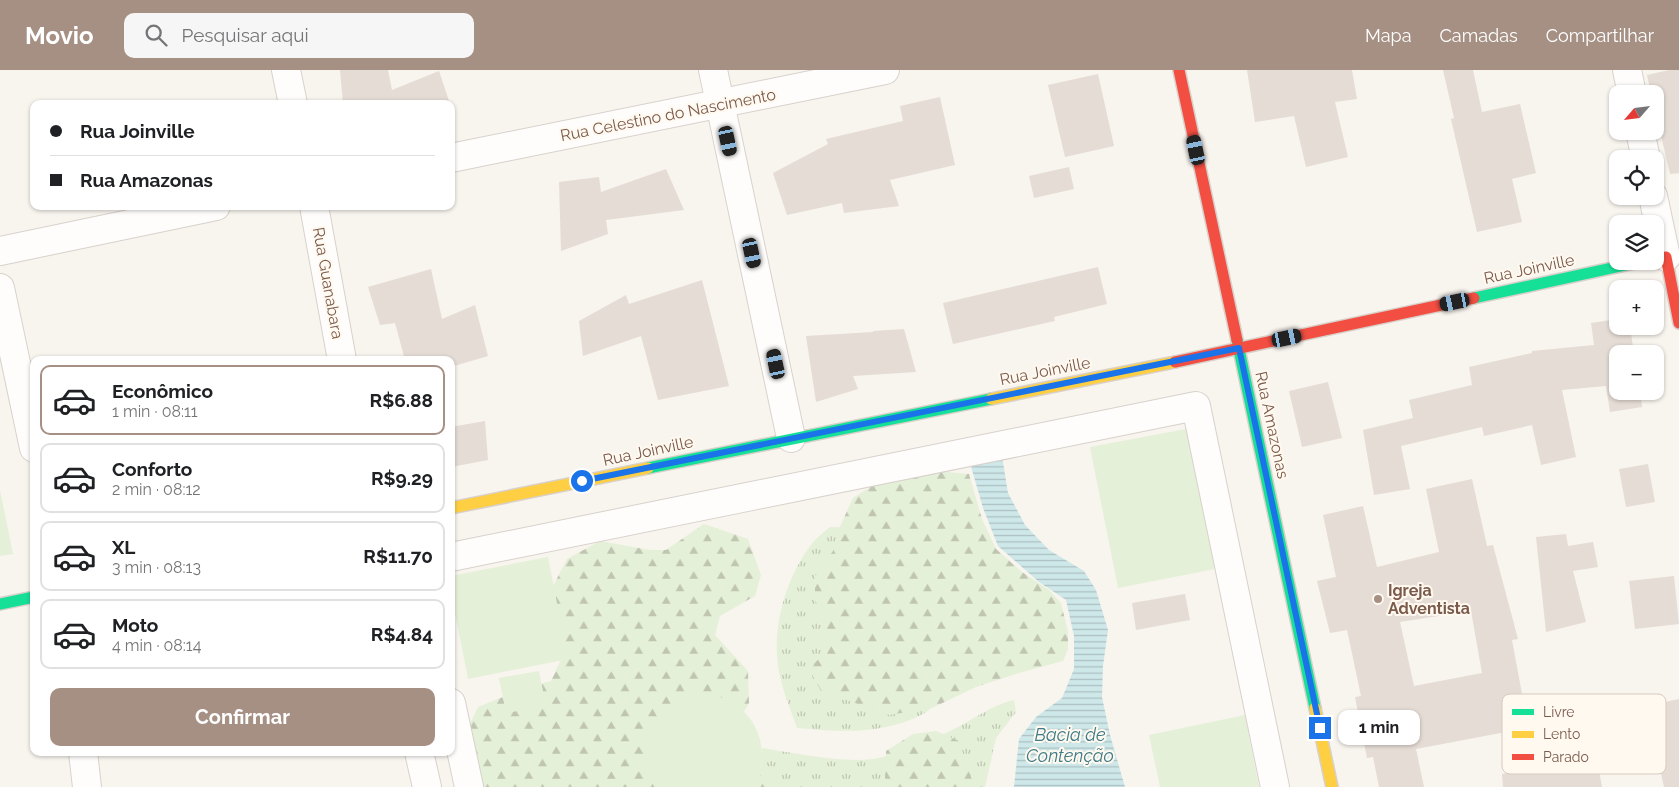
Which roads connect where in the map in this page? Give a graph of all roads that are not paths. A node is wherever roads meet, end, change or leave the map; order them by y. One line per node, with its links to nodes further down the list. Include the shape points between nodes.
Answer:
1 (286, 70): 7 (street)
2 (713, 70): 8 (street)
3 (885, 70): 8 (street, Rua Celestino do Nascimento)
4 (1179, 70): 17 (street, Rua Amazonas)
5 (1627, 70): 6 (street)
6 (1630, 85)
7 (292, 100)
8 (720, 104): 9 (street, Rua Celestino do Nascimento); 20 (street)
9 (455, 157)
10 (197, 210): 12 (street)
11 (315, 210): 18 (street, Rua Guanabara)
12 (0, 251)
13 (1609, 269): 17 (street, Rua Joinville)
14 (1664, 269): 16 (street)
15 (0, 288): 19 (street)
16 (1679, 323)
17 (1239, 348): 20 (street, Rua Joinville); 32 (street, Rua Amazonas)
18 (341, 356)
19 (30, 429)
20 (791, 438): 21 (street, Rua Joinville)
21 (455, 507)
22 (455, 556): 31 (street, via 1196,406)
23 (30, 598): 24 (street)
24 (0, 604)
25 (455, 722): 30 (street)
26 (83, 756): 28 (street)
27 (420, 756): 29 (street)
28 (87, 787)
29 (426, 787)
30 (469, 787)
31 (1275, 787)
32 (1332, 787)

